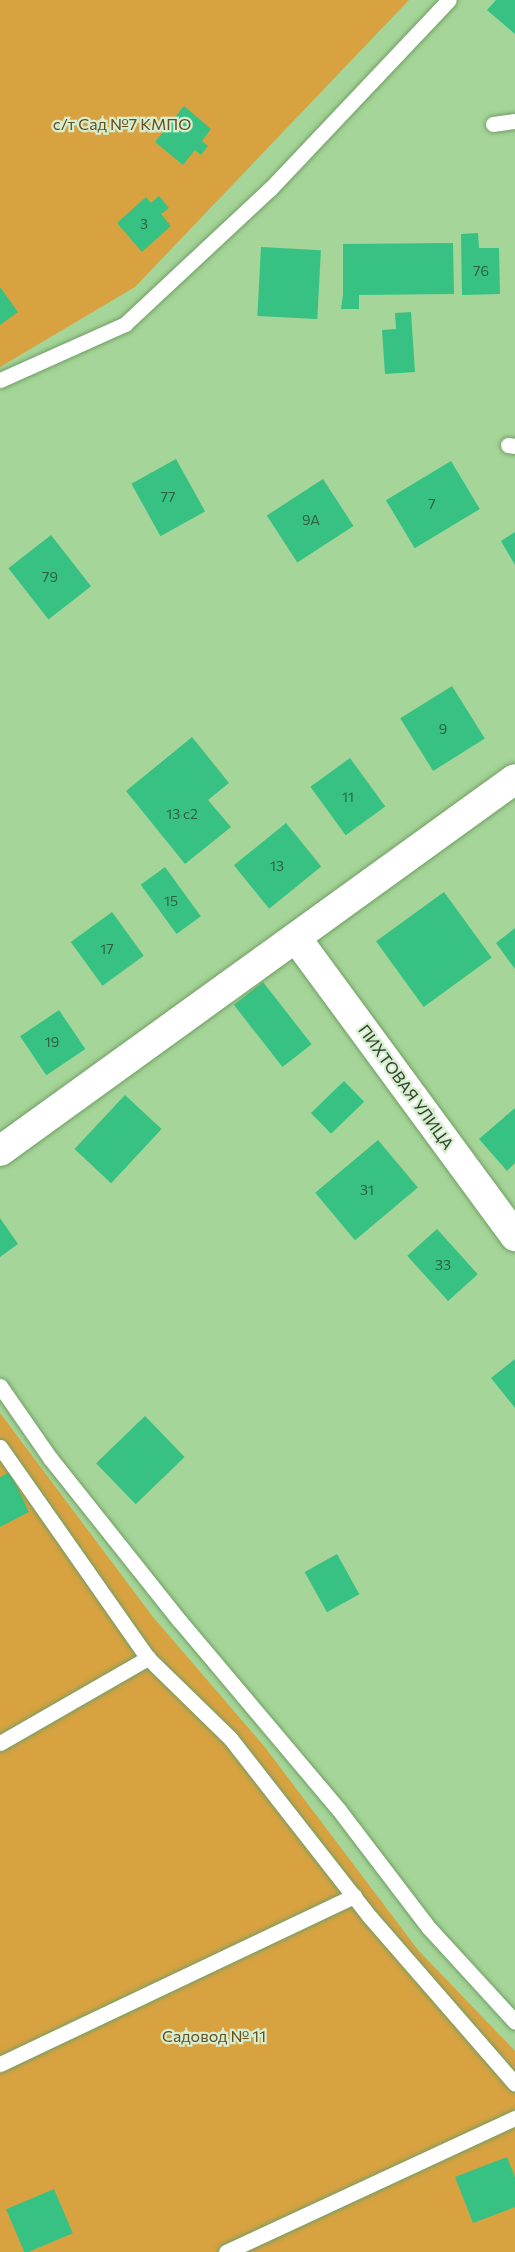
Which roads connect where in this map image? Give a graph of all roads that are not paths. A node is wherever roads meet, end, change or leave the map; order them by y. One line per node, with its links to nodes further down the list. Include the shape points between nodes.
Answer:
1 (449, 0): 4 (lane, via 270,189 125,324)
2 (515, 121): 3 (lane)
3 (493, 124)
4 (0, 380)
5 (515, 779): 6 (street)
6 (296, 938): 7 (street); 8 (street, ПИХТОВАЯ УЛИЦА)
7 (0, 1151)
8 (515, 1236)
9 (0, 1386): 14 (lane, via 50,1458 179,1620 339,1810 429,1928)
10 (0, 1447): 11 (lane)
11 (148, 1658): 12 (lane); 13 (lane, via 230,1738)
12 (0, 1743)
13 (354, 1896): 15 (lane); 16 (lane)
14 (515, 2022)
15 (0, 2064)
16 (515, 2084)
17 (515, 2118): 18 (lane)
18 (226, 2252)

